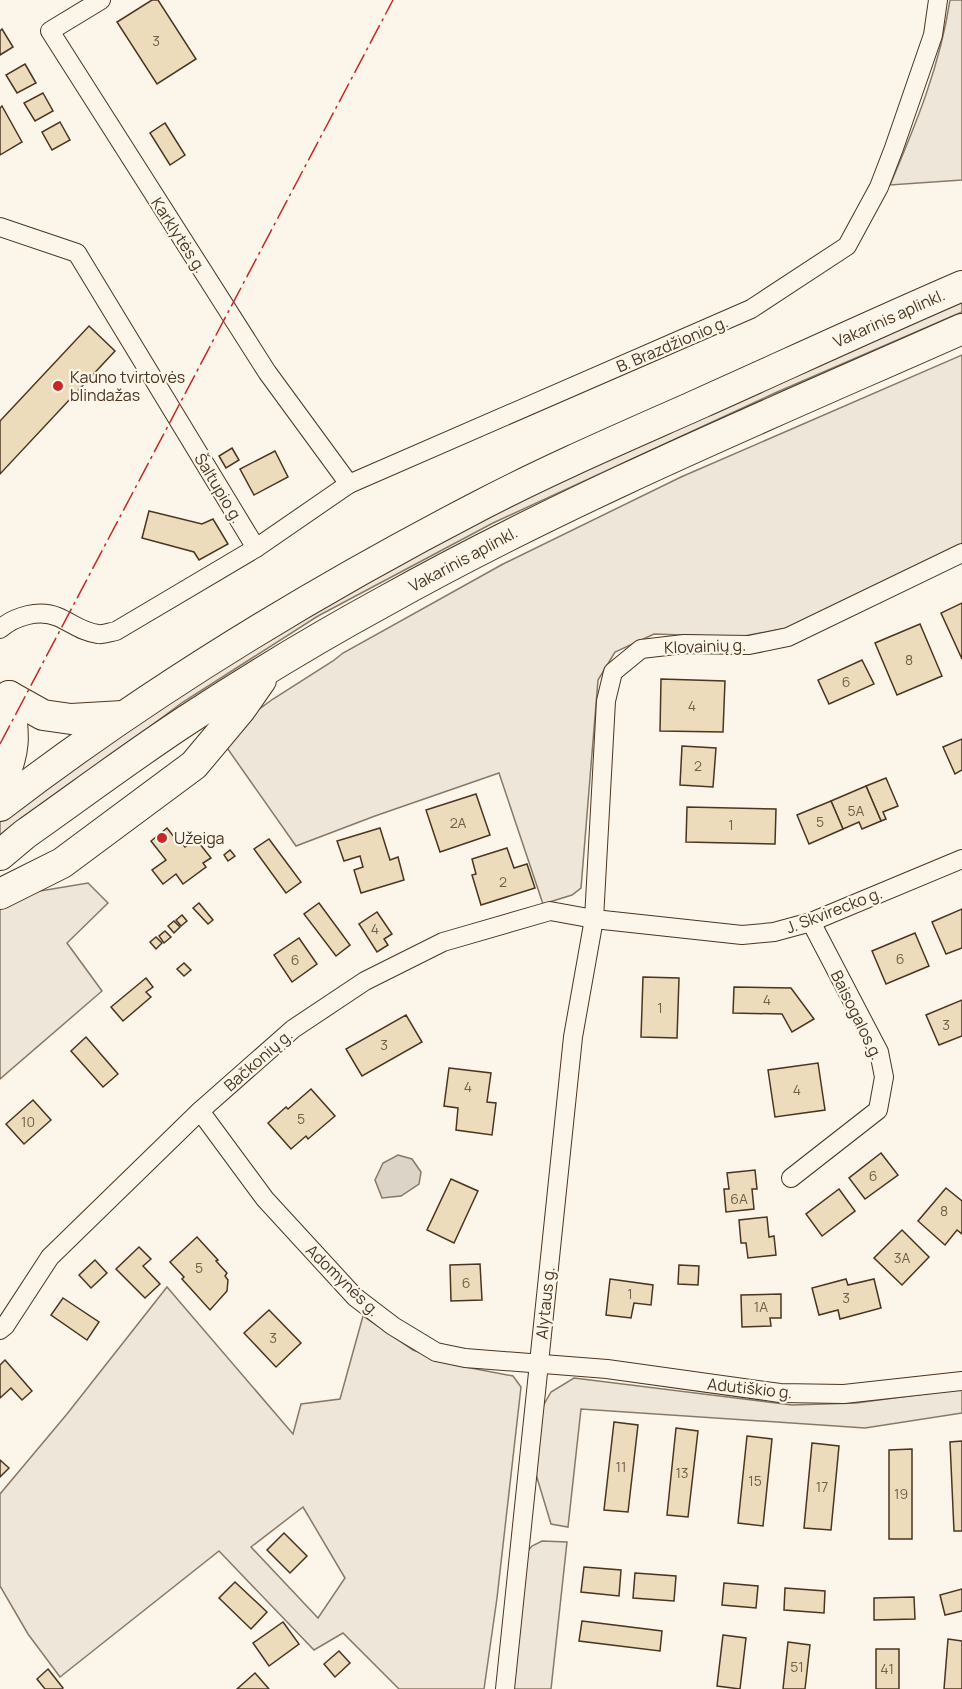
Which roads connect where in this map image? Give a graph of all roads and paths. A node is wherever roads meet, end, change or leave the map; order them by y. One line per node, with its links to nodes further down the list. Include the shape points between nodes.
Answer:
1 (101, 0): 6 (street, Karklytės g., via 50,31 267,372)
2 (938, 0): 6 (street, B. Brazdžionio g., via 933,35 894,148 879,187 847,246 751,309)
3 (0, 226): 7 (street, Šaltupio g., via 77,253)
4 (962, 286): 12 (highway, Vakarinis aplinkl., via 483,504 305,601)
5 (962, 328): 10 (highway, Vakarinis aplinkl., via 537,521 384,601)
6 (349, 484): 7 (street, B. Brazdžionio g.)
7 (256, 548): 9 (street, via 116,631 99,634 81,630 56,616 37,614 18,617)
8 (962, 553): 18 (street, Klovainių g., via 788,637 749,645 684,644 641,650 613,672 606,701)
9 (0, 629)
10 (270, 667): 15 (highway, Vakarinis aplinkl., via 185,721); 17 (highway, via 194,765 62,863)
11 (4, 690): 12 (highway, via 43,715 71,719); 13 (highway, via 14,743)
12 (126, 716): 14 (highway, Vakarinis aplinkl.)
13 (0, 785)
14 (0, 806)
15 (0, 855)
16 (962, 858): 19 (street, J. Skvirecko g.)
17 (0, 894)
18 (594, 919): 19 (street, J. Skvirecko g., via 742,934 774,932); 20 (street, Bačkonių g., via 550,911 443,942 365,981 293,1029); 23 (street, Alytaus g., via 573,1037)
19 (811, 922): 21 (street, Baisogalos g., via 879,1053 884,1077 878,1110)
20 (200, 1111): 22 (street, Bačkonių g., via 50,1257); 23 (street, Adomynės g., via 273,1207 355,1297 393,1326 436,1352)
21 (791, 1178)
22 (0, 1330)
23 (538, 1365): 24 (street, Adutiškio g., via 607,1369 780,1393 844,1394); 25 (street, Alytaus g.)
24 (962, 1381)
25 (506, 1689)

